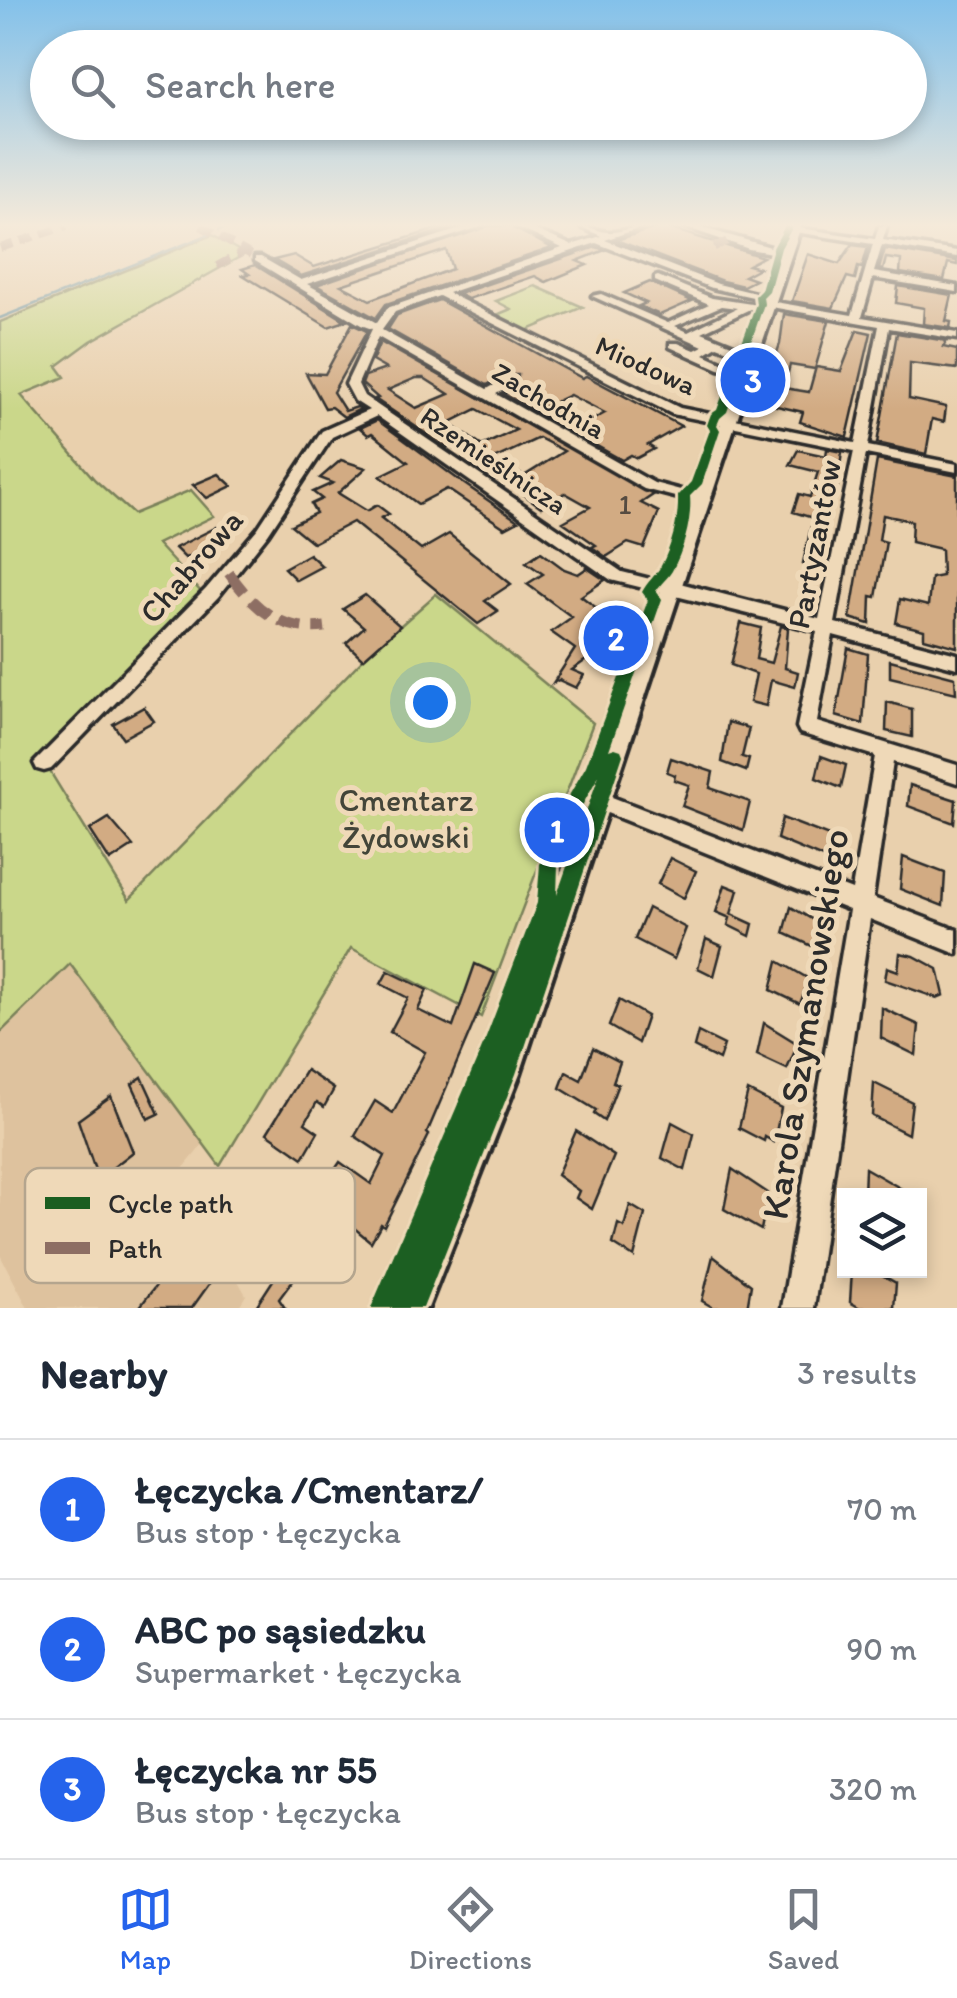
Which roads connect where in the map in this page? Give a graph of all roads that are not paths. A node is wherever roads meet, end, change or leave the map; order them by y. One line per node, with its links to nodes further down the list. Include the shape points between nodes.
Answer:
1 (304, 287): 16 (street, Zachodnia)
2 (454, 287): 7 (street)
3 (680, 287): 8 (street)
4 (717, 287): 9 (street)
5 (775, 287): 9 (main road)
6 (864, 287): 13 (street)
7 (439, 292): 16 (street, via 390,310); 26 (street, Miodowa, via 676,411)
8 (721, 302): 11 (street); 14 (street)
9 (769, 304): 11 (street); 13 (street); 21 (main road)
10 (619, 306): 12 (street); 14 (street, via 598,292); 20 (street, via 712,346)
11 (748, 306): 17 (street)
12 (603, 314)
13 (856, 318): 15 (street)
14 (673, 323): 17 (street)
15 (885, 323): 18 (street); 27 (street, Partyzantów)
16 (377, 329): 24 (street, Zachodnia); 25 (street, Rzemieślnicza, via 352,384)
17 (693, 332): 21 (street)
18 (957, 336)
19 (674, 346): 20 (street)
20 (695, 355): 22 (street)
21 (752, 356): 22 (main road)
22 (746, 372): 26 (main road)
23 (511, 381): 24 (street)
24 (487, 394): 29 (street, Zachodnia, via 649,486)
25 (378, 411): 30 (street, Rzemieślnicza, via 617,576); 34 (street, Chabrowa, via 327,434 212,593)
26 (728, 422): 27 (street, Miodowa); 29 (main road)
27 (861, 449): 28 (street, Miodowa); 31 (street, Partyzantów)
28 (957, 468)
29 (702, 500): 30 (main road)
30 (672, 588): 31 (street, Rzemieślnicza); 36 (main road)
31 (826, 627): 32 (street, Rzemieślnicza); 33 (street, Partyzantów, via 807,728)
32 (957, 661)
33 (884, 752): 35 (street); 37 (street, Karola Szymanowskiego)
34 (44, 763)
35 (957, 774)
36 (599, 801): 37 (street); 39 (main road, via 505,1074)
37 (862, 905): 38 (street); 40 (street, Karola Szymanowskiego)
38 (957, 942)
39 (410, 1308)
40 (798, 1308)

